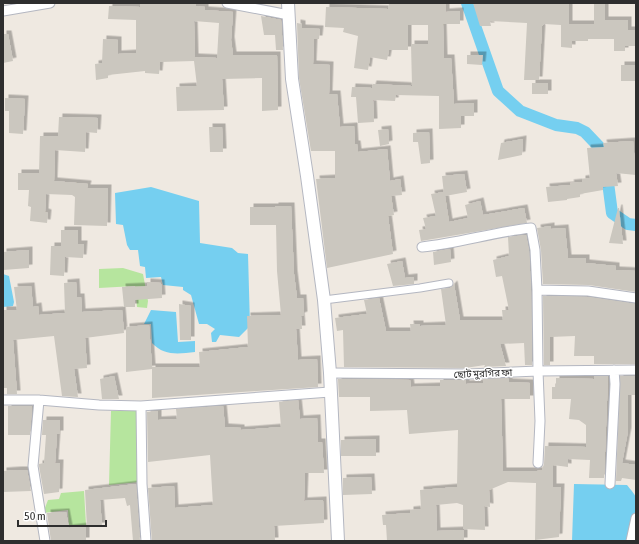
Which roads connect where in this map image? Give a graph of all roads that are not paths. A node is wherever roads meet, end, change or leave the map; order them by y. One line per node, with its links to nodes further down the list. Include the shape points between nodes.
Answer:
1 (50, 3): 4 (street)
2 (227, 3): 3 (street)
3 (288, 9): 9 (street, via 292,79)
4 (3, 11)
5 (422, 247): 7 (street, via 452,244 501,232 531,228)
6 (449, 283): 9 (street)
7 (537, 290): 8 (street, via 588,291); 10 (street)
8 (636, 298)
9 (324, 300): 13 (street)
10 (538, 370): 11 (street, ছোট মুরগির ফা); 13 (street, ছোট মুরগির ফা, via 462,374); 18 (street)
11 (614, 370): 12 (street, ছোট মুরগির ফা); 19 (street)
12 (636, 370)
13 (330, 373): 14 (street)
14 (330, 392): 17 (street); 23 (street)
15 (3, 400): 16 (street)
16 (39, 400): 17 (street, via 98,406); 21 (street, via 33,466)
17 (141, 406): 22 (street)
18 (538, 464)
19 (610, 484)
20 (636, 518): 24 (street)
21 (45, 541)
22 (146, 541)
23 (338, 541)
24 (631, 541)

